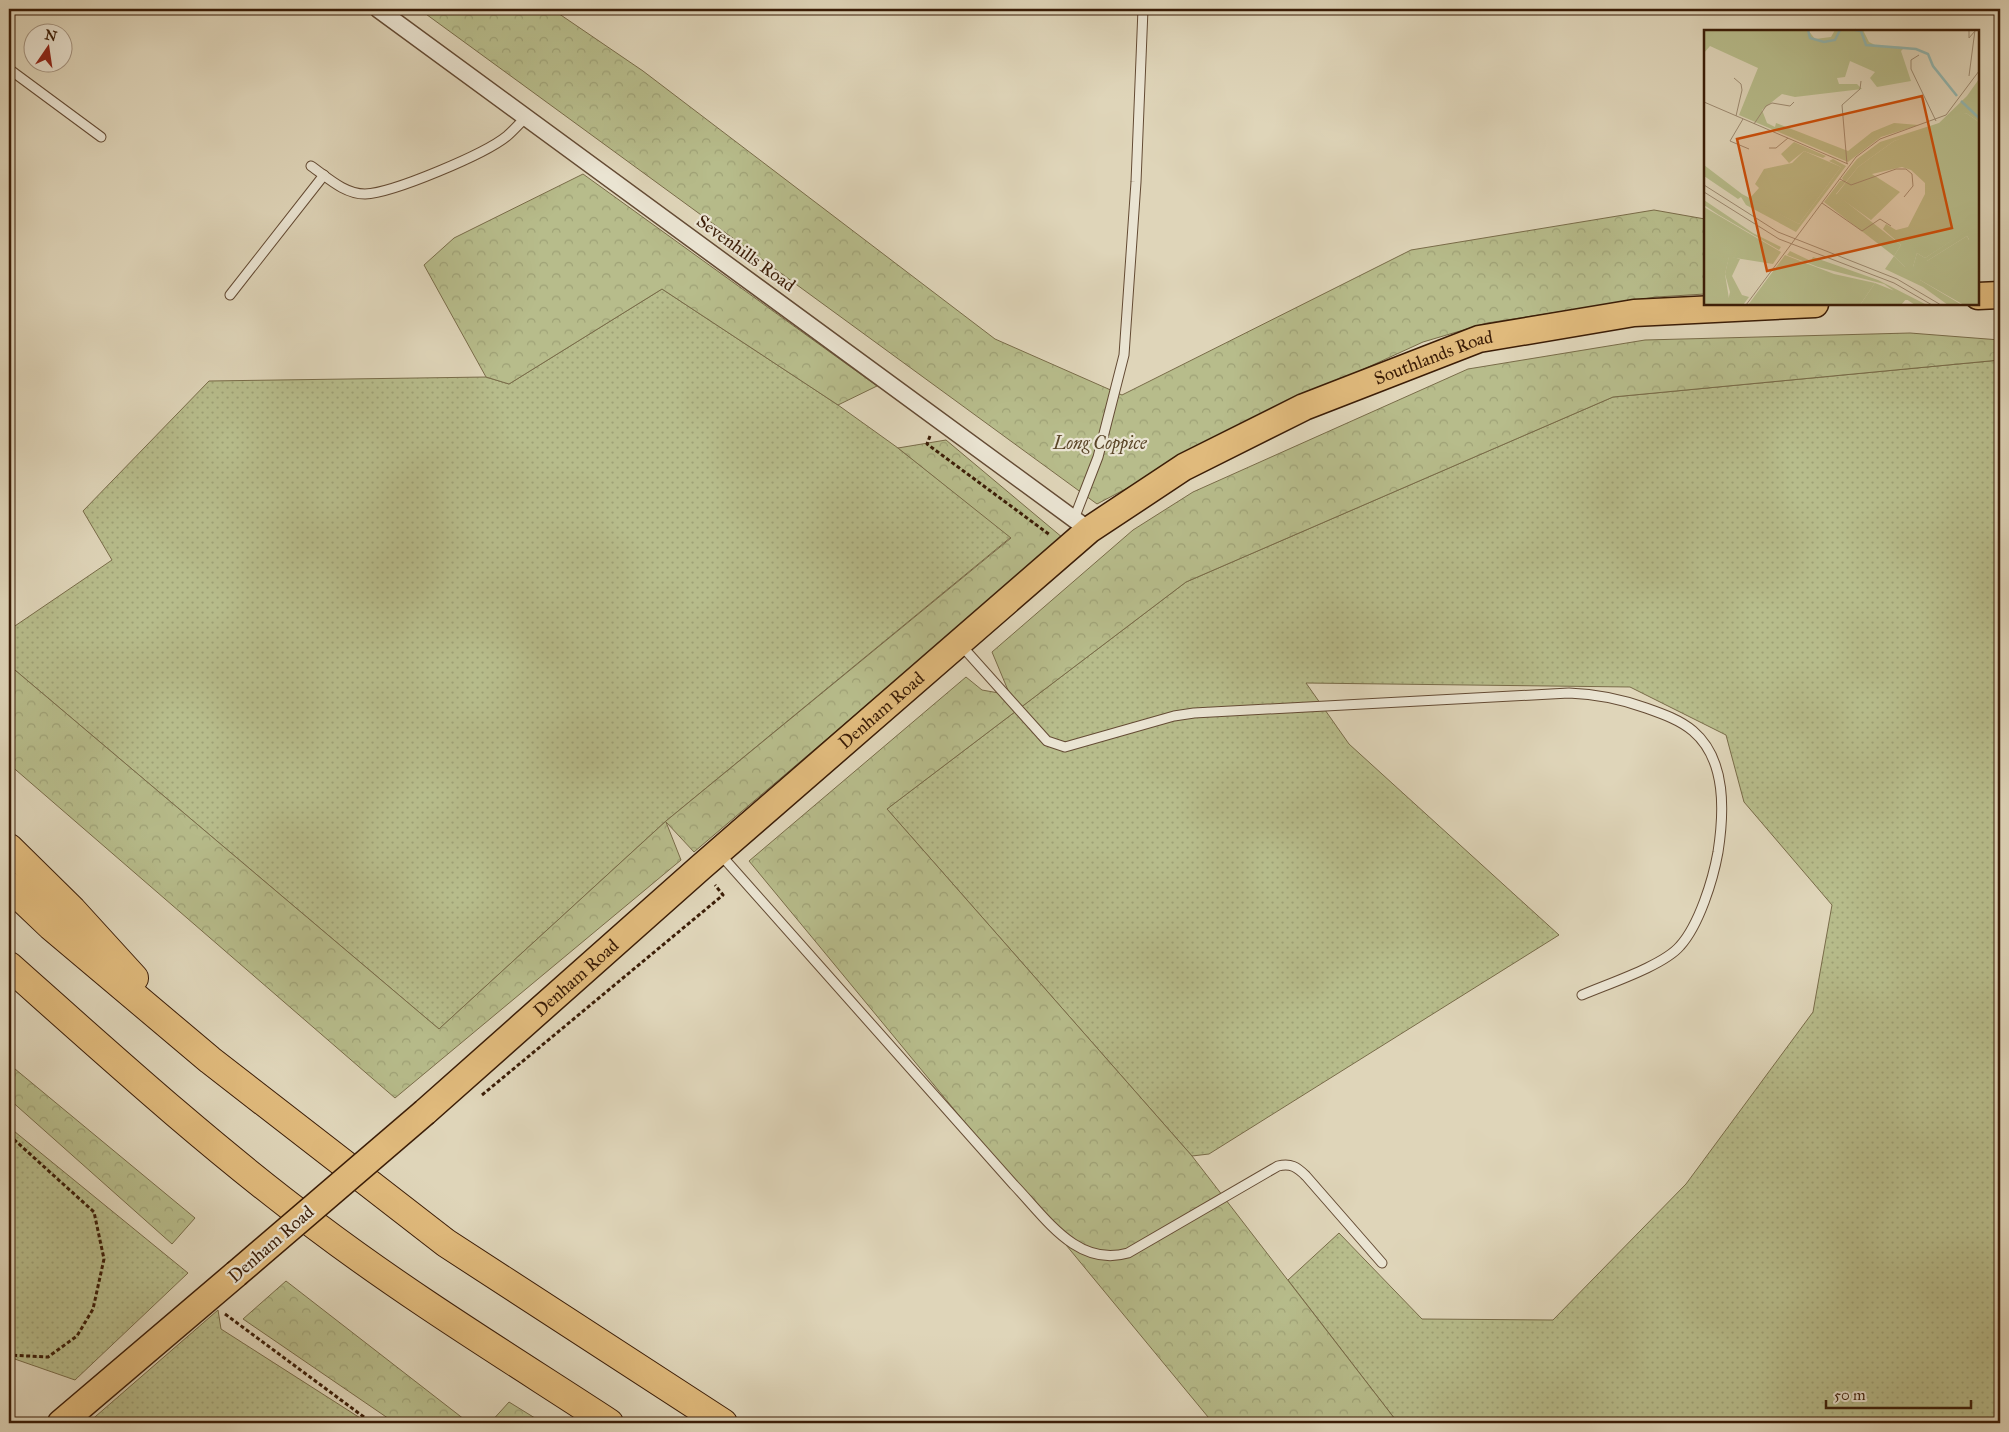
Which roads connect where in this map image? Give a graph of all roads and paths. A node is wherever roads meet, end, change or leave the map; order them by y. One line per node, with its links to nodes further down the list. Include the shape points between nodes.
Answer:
1 (378, 9): 4 (street, Sevenhills Road)
2 (1143, 9): 12 (lane, via 1135,201 1124,355)
3 (9, 70): 5 (lane)
4 (526, 117): 7 (lane, via 506,137 422,178 389,189 364,194 343,189); 12 (street, Sevenhills Road)
5 (101, 138)
6 (311, 166): 7 (lane)
7 (324, 175): 8 (lane)
8 (230, 295)
9 (2000, 295): 10 (main road)
10 (1979, 296)
11 (1795, 305): 12 (main road, Southlands Road, via 1634,313 1479,339 1304,407 1184,467)
12 (1082, 524): 13 (main road, Denham Road)
13 (960, 644): 15 (main road, Denham Road); 18 (lane, via 1046,741 1064,747 1194,713 1569,693 1601,694 1671,716 1700,739 1710,753 1720,782 1722,823 1716,864 1705,904 1680,947 1658,962)
14 (9, 848): 19 (highway, via 72,910)
15 (718, 852): 21 (lane, via 1014,1185 1075,1247 1096,1255 1114,1257 1128,1254 1278,1166 1287,1164 1306,1176); 24 (main road, Denham Road, bridge, via 425,1112)
16 (9, 886): 19 (highway, via 51,926)
17 (9, 966): 26 (highway, via 199,1134 316,1227)
18 (1582, 995)
19 (210, 1060): 27 (highway, via 446,1243)
20 (9, 1135): 23 (path, via 94,1212 104,1259 93,1309 77,1336 48,1356)
21 (1382, 1263)
22 (232, 1308): 25 (path, via 224,1315)
23 (9, 1355)
24 (61, 1423)
25 (372, 1423)
26 (609, 1423)
27 (723, 1423)

